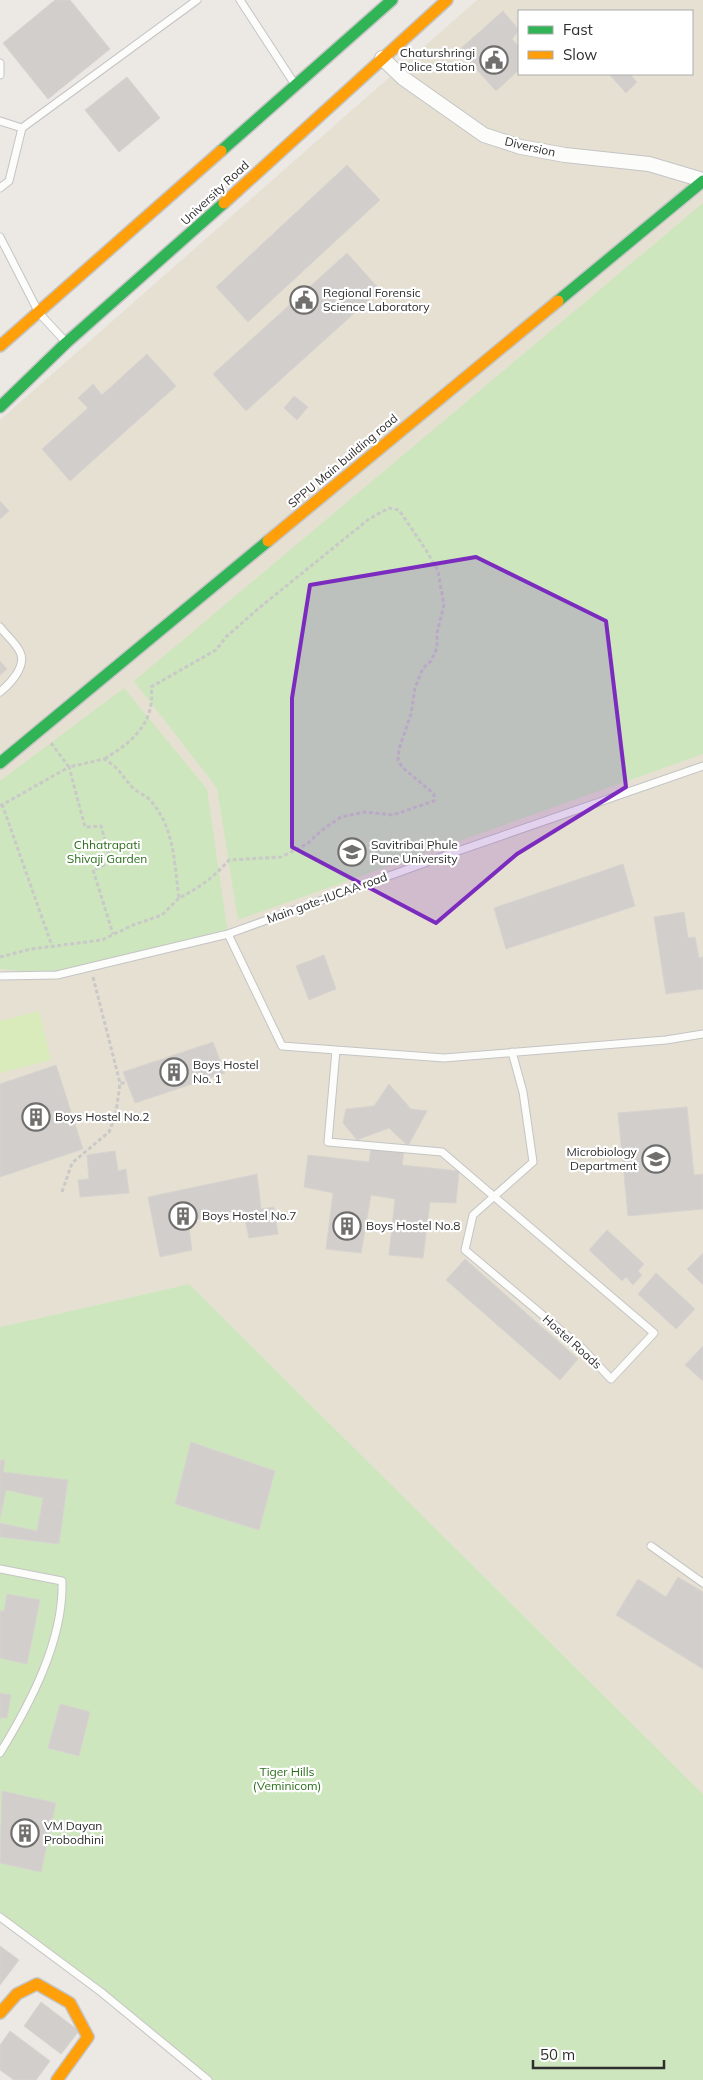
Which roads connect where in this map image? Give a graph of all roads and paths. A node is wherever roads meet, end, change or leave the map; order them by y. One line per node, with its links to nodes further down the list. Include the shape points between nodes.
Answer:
1 (197, 0): 10 (lane)
2 (240, 0): 8 (lane)
3 (392, 0): 8 (main road, University Road, via 361,34)
4 (447, 0): 5 (main road, University Road)
5 (379, 55): 11 (street, Diversion, via 403,78 484,135 565,156 649,164); 15 (main road, University Road, via 157,265)
6 (0, 63): 7 (lane)
7 (0, 75)
8 (295, 85): 14 (main road, University Road)
9 (0, 121): 10 (lane)
10 (22, 128): 12 (lane, via 9,181)
11 (703, 181): 22 (main road, SPPU Main building road)
12 (0, 188)
13 (0, 237): 14 (lane)
14 (39, 312): 15 (lane); 16 (main road, University Road)
15 (66, 342): 17 (main road, University Road)
16 (0, 346)
17 (53, 355): 18 (main road); 19 (main road, University Road)
18 (8, 381)
19 (0, 407)
20 (0, 627): 21 (lane, via 20,652 22,661 19,670)
21 (0, 692)
22 (40, 729): 24 (main road, SPPU Main building road); 26 (path)
23 (104, 759): 26 (path); 28 (path, via 116,766 134,789 149,798 163,818 172,842); 28 (path, via 139,733 152,697 150,687 216,650 259,608 369,519 389,508 399,510 438,571 444,605 437,648 431,661 423,668 415,688 398,760 427,786 434,794 434,801 393,815 365,812 342,817 307,844 281,857 229,860 200,888)
24 (0, 762)
25 (703, 766): 30 (lane, Main gate-IUCAA road, via 458,850)
26 (69, 768): 27 (path); 29 (path, via 85,827 101,826 110,862 93,870)
27 (1, 805): 31 (path)
28 (178, 898): 29 (path, via 162,915)
29 (113, 934): 31 (path, via 102,940)
30 (228, 934): 33 (lane, Main gate-IUCAA road); 36 (lane, via 282,1046)
31 (52, 946): 32 (path)
32 (0, 956)
33 (90, 966): 34 (lane, Main gate-IUCAA road, via 57,975); 38 (path)
34 (0, 976)
35 (703, 1034): 37 (lane)
36 (336, 1050): 37 (lane, via 444,1058); 41 (lane, Hostel Roads, via 328,1142 442,1152)
37 (512, 1052): 41 (lane, via 523,1092 533,1162)
38 (120, 1083): 39 (path); 40 (path, via 116,1113 109,1132 72,1163)
39 (127, 1083)
40 (62, 1192)
41 (494, 1195): 41 (lane, Hostel Roads, via 654,1333 611,1379 582,1348 465,1250 473,1214)
42 (651, 1546): 44 (lane)
43 (0, 1569): 45 (lane, via 62,1582 63,1598 45,1664 25,1711)
44 (703, 1583)
45 (0, 1752)
46 (0, 1917): 49 (lane, via 101,1992)
47 (0, 2013): 48 (main road, via 18,1994 37,1984 70,2003 88,2037)
48 (57, 2080)
49 (208, 2080)

